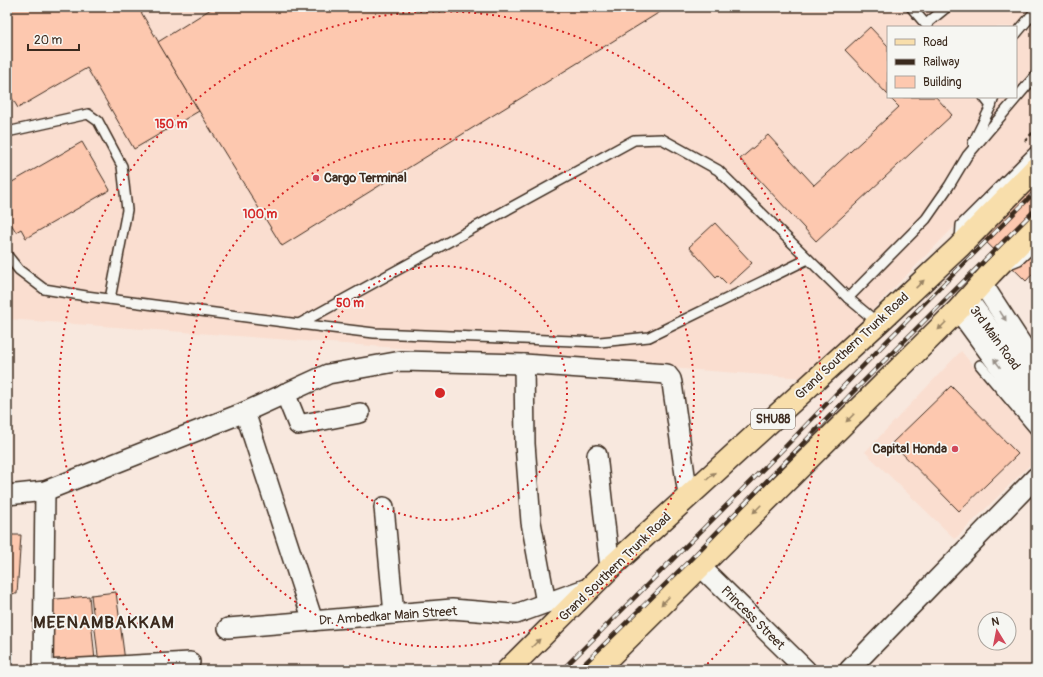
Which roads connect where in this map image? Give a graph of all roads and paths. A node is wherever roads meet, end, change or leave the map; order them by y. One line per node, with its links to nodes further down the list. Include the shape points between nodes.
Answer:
1 (911, 7): 4 (lane)
2 (947, 7): 4 (lane)
3 (1036, 10): 5 (lane)
4 (927, 26)
5 (1017, 33)
6 (1036, 75): 7 (lane)
7 (1017, 97)
8 (985, 98): 11 (lane)
9 (994, 98): 11 (lane)
10 (1016, 98): 14 (lane)
11 (992, 106): 14 (lane)
12 (7, 132): 23 (lane, via 88,114 98,121 122,166 127,210)
13 (1036, 150): 18 (lane, via 961,224)
14 (967, 156): 22 (lane, via 926,219)
15 (1036, 168): 18 (main road, Grand Southern Trunk Road / SHU88)
16 (1036, 226): 21 (main road)
17 (1036, 244): 21 (lane, via 1019,260)
18 (959, 247): 25 (main road, Grand Southern Trunk Road / SHU88, one-way to 18)
19 (7, 255): 23 (lane, via 19,270 44,289)
20 (808, 259): 22 (lane); 26 (lane, via 649,337 600,342 374,333); 26 (lane, via 718,170 662,140 634,140)
21 (987, 278): 24 (main road); 29 (street, one-way to 29)
22 (848, 298): 25 (lane)
23 (110, 299): 26 (lane)
24 (963, 305): 31 (street, 3rd Main Road); 34 (street, one-way to 24); 42 (main road, one-way to 42)
25 (878, 323): 40 (main road, Grand Southern Trunk Road / SHU88, one-way to 25)
26 (299, 324)
27 (524, 364): 30 (street, via 401,362 328,374); 40 (street, via 667,374 672,383); 45 (street, via 531,522)
28 (980, 365): 35 (lane)
29 (1036, 366)
30 (285, 394): 32 (street); 33 (street, via 298,425)
31 (1036, 396)
32 (245, 412): 38 (street); 47 (street)
33 (360, 413)
34 (1036, 417)
35 (1036, 431)
36 (597, 455): 43 (street)
37 (1036, 477): 54 (street)
38 (45, 491): 39 (street); 50 (street)
39 (7, 495)
40 (688, 496): 43 (main road, Grand Southern Trunk Road / SHU88)
41 (384, 507): 46 (street)
42 (700, 566): 52 (main road, one-way to 52); 53 (street, Princess Street)
43 (610, 568): 44 (main road, Grand Southern Trunk Road / SHU88)
44 (591, 588): 45 (street, Dr. Ambedkar Main Street); 51 (main road, Grand Southern Trunk Road / SHU88, one-way to 44)
45 (546, 603): 46 (street, Dr. Ambedkar Main Street, via 516,614 452,610)
46 (394, 614): 47 (street, Dr. Ambedkar Main Street)
47 (313, 621): 48 (street, Dr. Ambedkar Main Street)
48 (228, 628)
49 (190, 662): 50 (street)
50 (44, 670)
51 (508, 670)
52 (596, 670)
53 (806, 670)
54 (849, 670)

